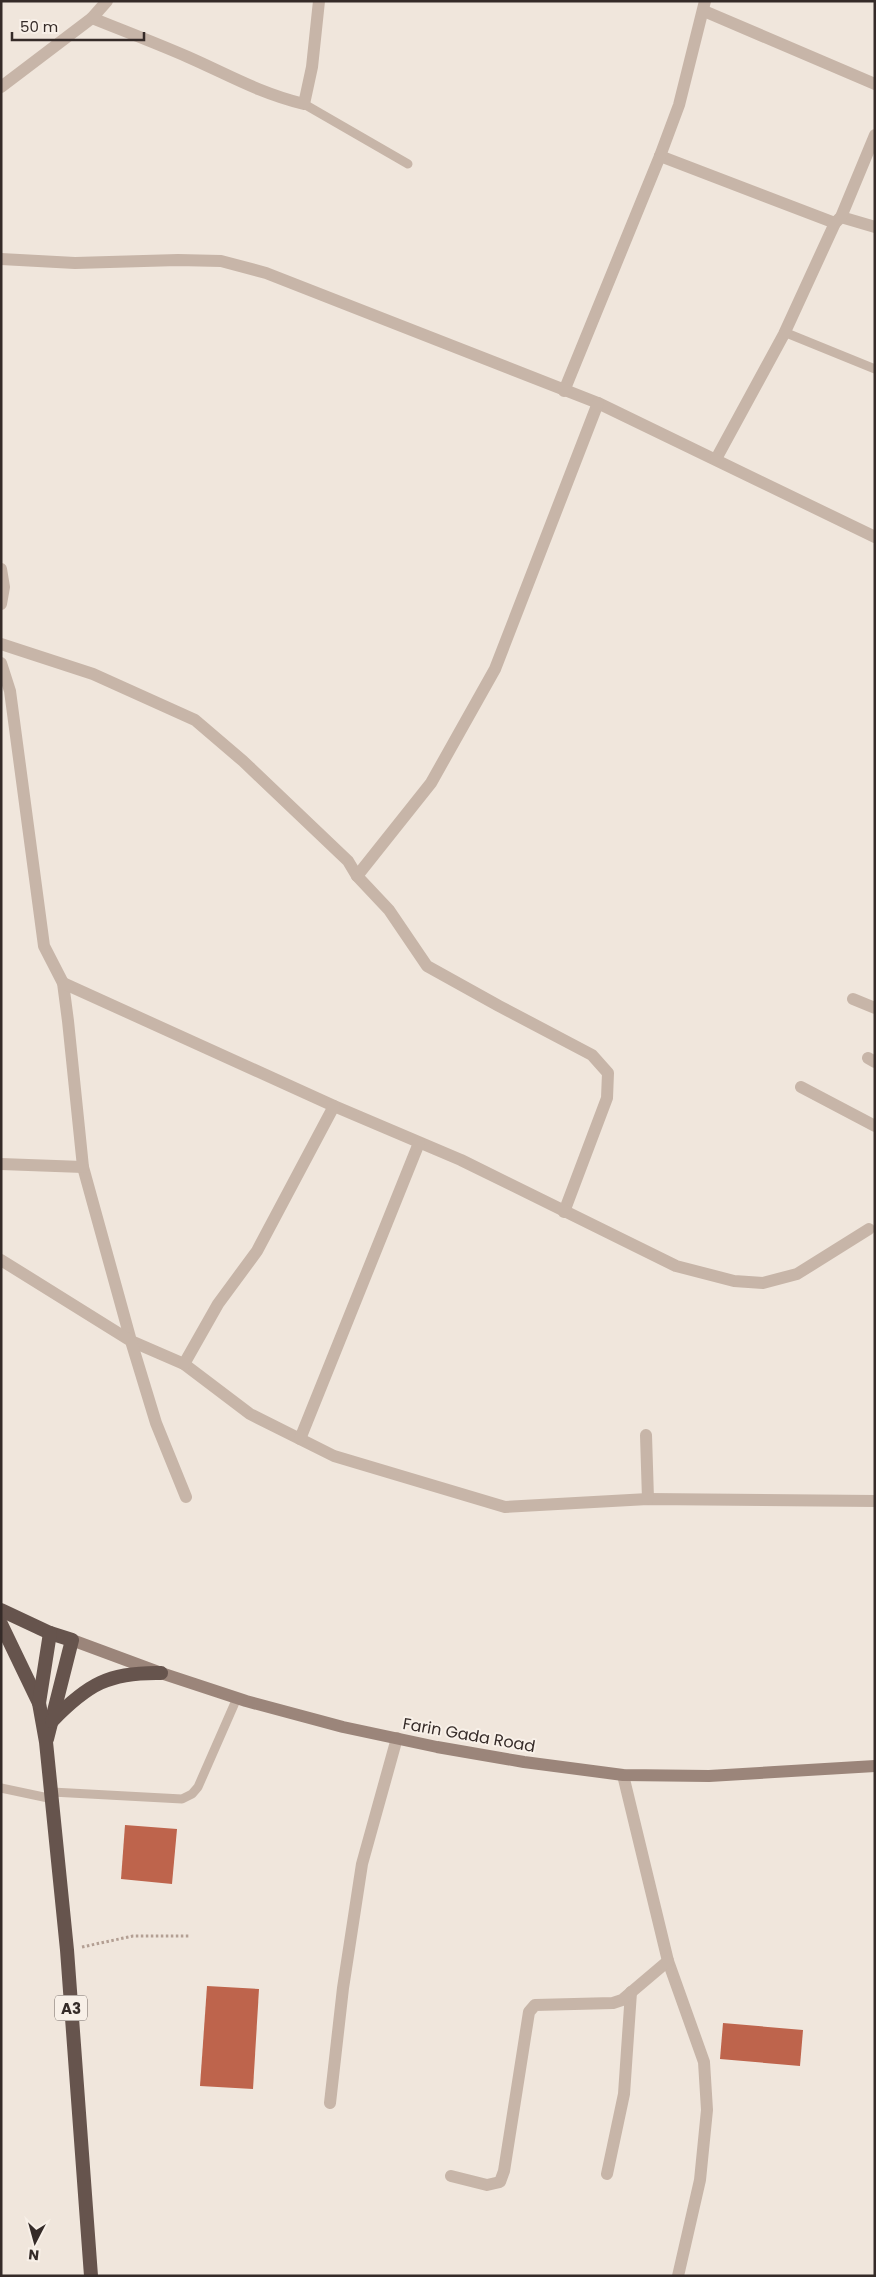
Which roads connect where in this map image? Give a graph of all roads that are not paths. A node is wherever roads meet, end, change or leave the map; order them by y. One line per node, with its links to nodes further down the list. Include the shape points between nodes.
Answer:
1 (107, 1): 4 (street)
2 (319, 1): 7 (street, via 312,67)
3 (704, 6): 5 (street); 9 (street, via 679,105)
4 (92, 18): 6 (street); 7 (street, via 189,57 245,85)
5 (875, 84)
6 (1, 86)
7 (304, 104): 10 (lane)
8 (874, 138): 11 (street)
9 (660, 156): 11 (street); 16 (street)
10 (408, 164)
11 (838, 220): 12 (street); 14 (street)
12 (875, 226)
13 (1, 259): 16 (street, via 75,263 221,261 266,272)
14 (784, 332): 15 (lane); 18 (street)
15 (875, 369)
16 (564, 391): 17 (street)
17 (598, 403): 18 (street); 25 (street, via 495,669 431,783)
18 (716, 459): 19 (street)
19 (875, 536)
20 (1, 569): 21 (street, via 4,588)
21 (1, 604)
22 (1, 644): 25 (street, via 93,674 196,720 348,861)
23 (1, 664): 24 (street)
24 (6, 692): 26 (street, via 44,946)
25 (357, 876): 35 (street, via 389,910 427,966 592,1055 608,1073 608,1098)
26 (62, 982): 30 (street); 34 (street)
27 (853, 998): 28 (street)
28 (875, 1008)
29 (801, 1087): 31 (street)
30 (334, 1106): 32 (street); 39 (street, via 257,1251 218,1304)
31 (875, 1126)
32 (419, 1143): 35 (street, via 461,1160); 41 (street)
33 (1, 1164): 34 (street)
34 (84, 1168): 38 (street)
35 (564, 1212): 36 (street, via 676,1266 734,1281 763,1283 797,1274)
36 (873, 1228)
37 (1, 1260): 38 (street)
38 (131, 1341): 39 (street); 42 (street, via 156,1423)
39 (184, 1364): 41 (street, via 250,1414)
40 (646, 1435): 43 (street)
41 (300, 1439): 43 (street, via 334,1456 505,1506)
42 (186, 1498)
43 (648, 1499): 44 (street)
44 (875, 1501)
45 (1, 1610): 47 (highway)
46 (1, 1624): 51 (highway, A3)
47 (50, 1633): 48 (highway); 51 (highway, A3)
48 (72, 1640): 49 (main road, Farin Gada Road); 52 (highway, A3)
49 (161, 1674): 50 (main road, Farin Gada Road); 52 (highway, A3, via 134,1673 111,1677 69,1704)
50 (237, 1698): 53 (main road, Farin Gada Road); 58 (lane, via 198,1788 192,1794 182,1798)
51 (39, 1703): 54 (highway, A3)
52 (52, 1722): 54 (highway, A3)
53 (397, 1738): 56 (main road, Farin Gada Road, via 524,1762); 61 (street, via 362,1864)
54 (46, 1742): 58 (highway, A3)
55 (875, 1766): 56 (main road, Farin Gada Road, via 709,1776)
56 (623, 1775): 59 (street)
57 (1, 1788): 58 (lane)
58 (52, 1795): 64 (highway, A3)
59 (668, 1961): 60 (street); 65 (street, via 704,2062 707,2110 700,2180)
60 (631, 1992): 62 (street, via 624,2094); 63 (street, via 612,2003 535,2005 529,2012 500,2182 487,2185)
61 (330, 2103)
62 (606, 2174)
63 (451, 2176)
64 (91, 2276)
65 (678, 2276)

